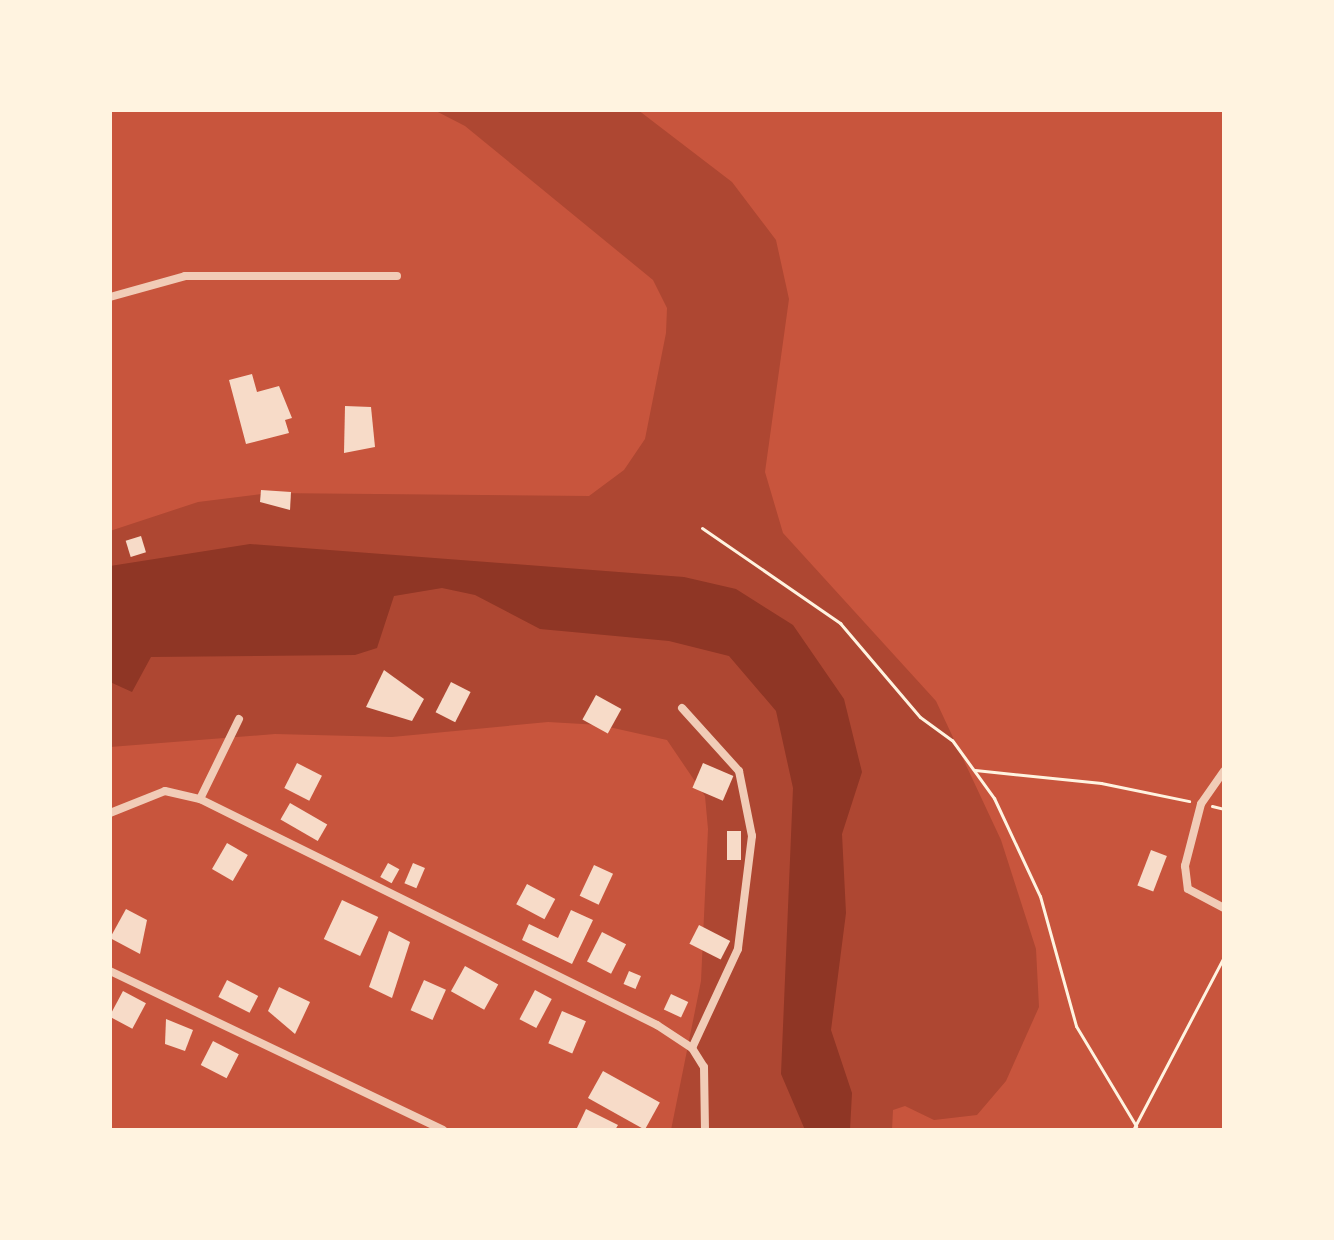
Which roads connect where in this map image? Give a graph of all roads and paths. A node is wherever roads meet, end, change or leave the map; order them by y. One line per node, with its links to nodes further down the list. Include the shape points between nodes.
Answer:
1 (397, 276): 2 (street, via 185,276)
2 (110, 297)
3 (702, 528): 6 (path, via 840,623)
4 (682, 708): 15 (street, via 739,771 752,836 738,949)
5 (239, 719): 8 (street)
6 (974, 770): 9 (path, via 1101,783); 16 (path, via 1040,896 1076,1026)
7 (1224, 771): 9 (street)
8 (200, 799): 11 (street, via 165,791); 15 (street)
9 (1201, 804): 10 (path); 12 (street, via 1185,866 1188,889)
10 (1224, 809)
11 (110, 813)
12 (1224, 908)
13 (1224, 957): 16 (path)
14 (110, 971): 17 (street)
15 (692, 1048): 18 (street, via 704,1067)
16 (1135, 1128)
17 (443, 1130)
18 (705, 1130)

